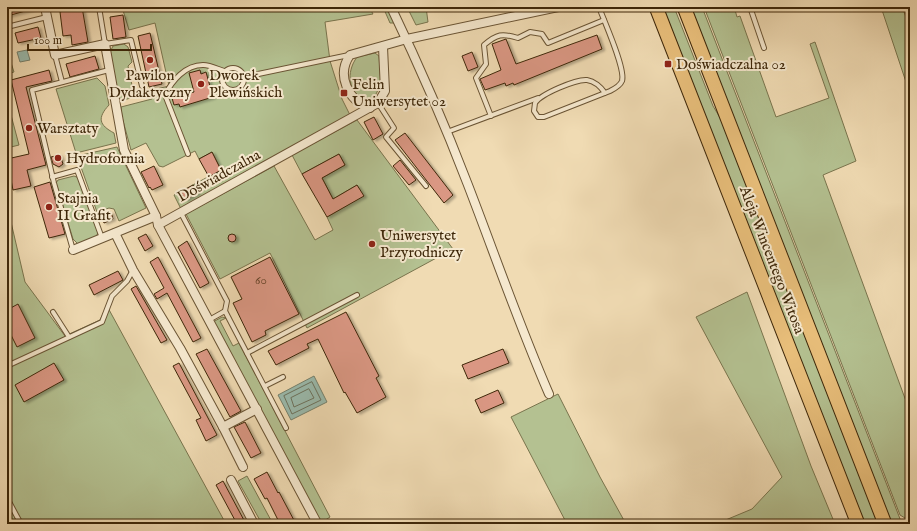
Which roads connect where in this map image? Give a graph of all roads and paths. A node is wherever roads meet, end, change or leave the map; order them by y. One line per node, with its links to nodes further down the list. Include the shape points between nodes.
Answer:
1 (45, 7): 11 (street)
2 (99, 7): 15 (lane)
3 (392, 7): 14 (street)
4 (558, 7): 14 (street)
5 (599, 7): 12 (lane)
6 (656, 7): 60 (main road, Aleja Wincentego Witosa)
7 (684, 7): 61 (main road, Aleja Wincentego Witosa)
8 (750, 7): 17 (lane)
9 (782, 7): 10 (lane)
10 (791, 7)
11 (47, 17): 13 (lane); 19 (street)
12 (604, 20): 25 (lane, via 622,77 620,85); 29 (lane, via 548,43 542,34 530,32 518,38 508,35 495,36 484,45 486,64 476,78)
13 (7, 27)
14 (408, 39): 16 (street); 30 (street)
15 (105, 44): 19 (street); 20 (street); 24 (lane, via 131,40)
16 (383, 47): 18 (street); 27 (street, via 384,91)
17 (764, 48)
18 (350, 54): 22 (lane); 28 (street, via 343,69 347,88 354,100)
19 (55, 55): 23 (lane)
20 (109, 70): 23 (lane); 35 (street, via 124,150)
21 (224, 71): 22 (lane, via 235,68 242,72); 22 (lane, via 222,82 229,90 240,88); 31 (lane, via 203,65 192,68 180,75 165,95)
22 (244, 77)
23 (62, 82): 32 (lane, via 32,90)
24 (142, 86)
25 (605, 93): 26 (lane, via 601,87 587,80); 26 (lane, via 544,117 538,117 534,111)
26 (538, 98): 29 (lane)
27 (378, 103): 28 (street, Doświadczalna); 33 (lane, via 394,128 386,138)
28 (370, 108): 34 (street, Doświadczalna)
29 (491, 116): 30 (lane)
30 (446, 132): 50 (street)
31 (188, 154)
32 (52, 177): 38 (lane, via 77,170); 39 (lane)
33 (426, 186)
34 (181, 213): 36 (street, Doświadczalna); 42 (lane, via 228,301)
35 (156, 216): 36 (street); 37 (street)
36 (158, 225): 44 (street)
37 (116, 233): 38 (street); 40 (street)
38 (102, 238): 39 (street)
39 (73, 250)
40 (133, 270): 45 (lane, via 127,281 112,296 102,322); 52 (street, via 180,348)
41 (357, 295): 46 (lane)
42 (225, 311): 44 (lane); 46 (lane)
43 (53, 312): 45 (lane)
44 (209, 320): 51 (street)
45 (69, 337): 47 (lane)
46 (247, 353): 49 (lane)
47 (7, 366)
48 (283, 377): 49 (lane)
49 (265, 386): 53 (lane)
50 (549, 394)
51 (257, 409): 52 (street); 57 (street)
52 (223, 428): 54 (street)
53 (286, 428)
54 (243, 467)
55 (231, 480): 59 (street)
56 (7, 498): 58 (lane)
57 (314, 522)
58 (21, 524)
59 (254, 524)
60 (858, 524)
61 (885, 524)

